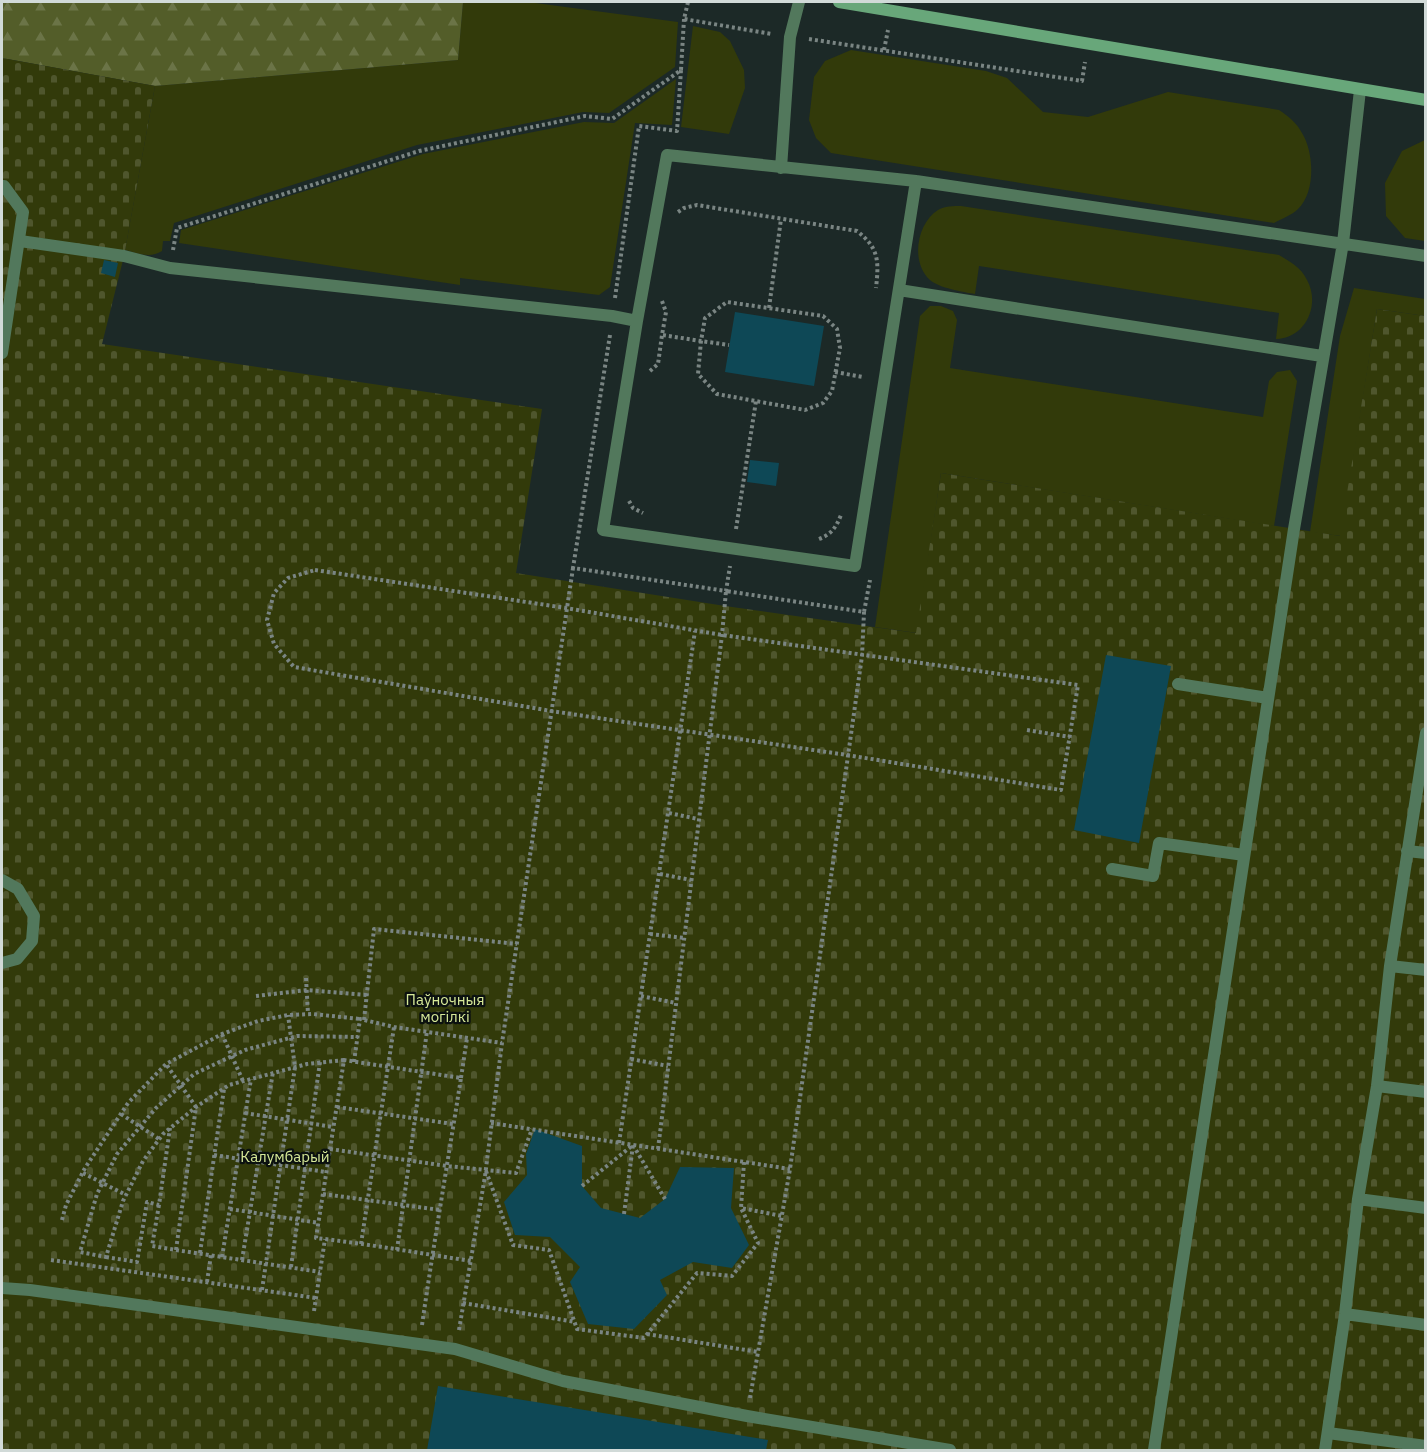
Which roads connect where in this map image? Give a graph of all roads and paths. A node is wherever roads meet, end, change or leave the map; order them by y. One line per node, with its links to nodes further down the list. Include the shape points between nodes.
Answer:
1 (688, 2): 4 (path)
2 (799, 2): 5 (lane)
3 (839, 2): 7 (main road)
4 (684, 20): 5 (path); 17 (path, via 681,70 612,119 585,116 419,151 177,228)
5 (790, 37): 6 (path); 9 (lane)
6 (1082, 81)
7 (1360, 90): 8 (main road); 15 (lane)
8 (1425, 100)
9 (781, 168): 10 (lane); 21 (lane, via 668,155)
10 (916, 181): 15 (lane); 18 (lane)
11 (2, 186): 14 (lane, via 23,212)
12 (673, 215): 13 (path, via 697,205)
13 (781, 219): 19 (path, via 857,231 870,241 878,266); 20 (path)
14 (20, 242): 17 (lane, via 124,256); 26 (lane)
15 (1343, 243): 16 (lane); 27 (lane)
16 (1425, 256)
17 (170, 268): 21 (lane)
18 (899, 290): 21 (lane, via 855,566 603,530); 27 (lane)
19 (875, 296)
20 (769, 308): 24 (path, via 727,302 705,318); 29 (path, via 823,316 837,329 840,348)
21 (637, 321)
22 (662, 335): 30 (path, via 658,364)
23 (670, 336): 24 (path)
24 (701, 341): 25 (path); 33 (path, via 698,374 717,394)
25 (729, 345)
26 (2, 353)
27 (1322, 356): 47 (lane)
28 (865, 366): 31 (path)
29 (835, 372): 31 (path); 33 (path, via 832,391 823,403 805,410)
30 (645, 376)
31 (863, 377): 32 (path)
32 (862, 387)
33 (756, 401): 37 (path, via 736,528)
34 (628, 498): 36 (path, via 633,508)
35 (843, 505): 38 (path, via 828,536)
36 (654, 515)
37 (747, 530)
38 (814, 541)
39 (573, 568): 41 (path)
40 (870, 577): 42 (path)
41 (566, 608): 43 (path); 48 (path); 48 (path, via 315,570 288,578 274,593 267,620 274,644 294,667)
42 (864, 612): 44 (path, via 726,591); 45 (path)
43 (695, 631): 44 (path); 50 (path)
44 (722, 635): 45 (path); 52 (path)
45 (862, 656): 53 (path, via 1078,686); 54 (path)
46 (1178, 684): 47 (lane)
47 (1268, 698): 59 (lane)
48 (551, 711): 50 (path); 66 (path)
49 (1027, 730): 53 (path)
50 (681, 731): 52 (path); 55 (path)
51 (1425, 734): 57 (lane)
52 (709, 735): 54 (path); 56 (path)
53 (1070, 737): 54 (path, via 1061,790)
54 (847, 755): 133 (path)
55 (669, 813): 56 (path); 61 (path)
56 (698, 819): 63 (path)
57 (1407, 851): 58 (lane); 68 (lane)
58 (1425, 853)
59 (1244, 855): 60 (lane, via 1159,843 1154,876); 189 (lane)
60 (1112, 869)
61 (660, 874): 63 (path); 64 (path)
62 (2, 880): 67 (lane, via 18,889 34,916 32,941 17,959)
63 (691, 880): 65 (path)
64 (650, 934): 65 (path); 74 (path)
65 (684, 938): 75 (path)
66 (517, 944): 72 (path, via 374,929); 85 (path)
67 (2, 963)
68 (1390, 966): 69 (lane); 101 (lane)
69 (1425, 970)
70 (306, 978): 71 (path)
71 (307, 990): 72 (path); 73 (path); 76 (path)
72 (367, 994): 78 (path)
73 (256, 996)
74 (641, 996): 75 (path); 87 (path)
75 (676, 1003): 93 (path)
76 (308, 1014): 77 (path); 78 (path)
77 (288, 1015): 81 (path); 83 (path)
78 (362, 1020): 79 (path); 82 (path)
79 (394, 1027): 80 (path); 94 (path)
80 (427, 1032): 84 (path); 96 (path)
81 (222, 1034): 86 (path); 91 (path)
82 (358, 1037): 83 (path); 90 (path)
83 (291, 1038): 86 (path); 92 (path)
84 (467, 1038): 85 (path); 97 (path)
85 (502, 1043): 113 (path)
86 (232, 1056): 99 (path); 100 (path, via 194,1074)
87 (632, 1059): 93 (path); 120 (path)
88 (344, 1060): 89 (path); 90 (path); 105 (path)
89 (320, 1062): 92 (path); 112 (path)
90 (354, 1062): 94 (path)
91 (166, 1064): 100 (path); 108 (path)
92 (295, 1066): 95 (path); 110 (path)
93 (668, 1066): 123 (path)
94 (388, 1067): 96 (path); 107 (path)
95 (273, 1072): 98 (path); 109 (path)
96 (422, 1072): 97 (path); 111 (path)
97 (461, 1078): 114 (path)
98 (251, 1079): 99 (path); 106 (path)
99 (243, 1081): 102 (path)
100 (181, 1085): 104 (path); 115 (path)
101 (1377, 1086): 103 (lane); 142 (lane)
102 (224, 1089): 104 (path); 124 (path)
103 (1425, 1092)
104 (196, 1107): 117 (path); 159 (path)
105 (337, 1107): 107 (path); 116 (path)
106 (245, 1113): 109 (path); 126 (path)
107 (381, 1113): 111 (path); 125 (path)
108 (121, 1114): 115 (path); 136 (path)
109 (266, 1116): 110 (path); 128 (path)
110 (287, 1119): 112 (path); 130 (path)
111 (415, 1119): 114 (path); 127 (path)
112 (311, 1123): 116 (path); 132 (path)
113 (491, 1123): 118 (path); 134 (path)
114 (453, 1124): 131 (path)
115 (140, 1127): 119 (path); 137 (path, via 117,1154)
116 (333, 1127): 122 (path)
117 (170, 1128): 119 (path); 144 (path)
118 (532, 1129): 120 (path); 134 (path, via 516,1173)
119 (159, 1139): 140 (path)
120 (619, 1143): 121 (path)
121 (633, 1145): 123 (path); 138 (path); 141 (path); 151 (path)
122 (330, 1149): 125 (path); 135 (path)
123 (658, 1149): 129 (path)
124 (214, 1155): 126 (path); 161 (path)
125 (375, 1155): 127 (path); 143 (path)
126 (238, 1159): 128 (path); 148 (path)
127 (409, 1161): 131 (path); 145 (path)
128 (258, 1162): 130 (path); 150 (path)
129 (744, 1162): 133 (path); 146 (path)
130 (280, 1165): 132 (path); 152 (path)
131 (447, 1166): 134 (path); 149 (path)
132 (305, 1169): 135 (path); 154 (path)
133 (790, 1169): 153 (path)
134 (486, 1170): 168 (path); 179 (path, via 513,1245 549,1250)
135 (327, 1172): 139 (path)
136 (83, 1173): 137 (path); 155 (path)
137 (102, 1183): 140 (path); 164 (path, via 80,1252)
138 (582, 1186)
139 (323, 1194): 143 (path); 156 (path)
140 (126, 1195): 164 (path)
141 (665, 1198)
142 (1358, 1199): 147 (lane); 178 (lane)
143 (368, 1200): 145 (path); 158 (path)
144 (159, 1205): 159 (path, via 152,1246); 164 (path, via 147,1202 137,1262)
145 (403, 1206): 149 (path); 160 (path)
146 (741, 1208): 153 (path); 182 (path, via 758,1243 732,1276 697,1273)
147 (1425, 1208)
148 (230, 1209): 150 (path); 165 (path)
149 (440, 1210): 163 (path)
150 (250, 1212): 152 (path); 167 (path)
151 (624, 1214)
152 (273, 1216): 154 (path); 169 (path)
153 (782, 1216): 184 (path)
154 (298, 1219): 156 (path); 170 (path)
155 (62, 1220)
156 (319, 1223): 157 (path, via 316,1238)
157 (325, 1239): 158 (path); 171 (path)
158 (361, 1245): 160 (path)
159 (176, 1250): 161 (path)
160 (397, 1250): 163 (path)
161 (200, 1253): 162 (path)
162 (211, 1255): 165 (path); 172 (path)
163 (433, 1255): 168 (path); 181 (path)
164 (106, 1257)
165 (222, 1257): 167 (path)
166 (51, 1260): 172 (path)
167 (242, 1260): 169 (path)
168 (471, 1261): 176 (path)
169 (266, 1263): 170 (path); 174 (path)
170 (291, 1267): 171 (path)
171 (320, 1272): 175 (path)
172 (207, 1282): 174 (path)
173 (2, 1288): 183 (lane)
174 (262, 1290): 175 (path)
175 (316, 1298): 177 (path, via 314,1311)
176 (464, 1303): 179 (path); 183 (path)
177 (324, 1313)
178 (1345, 1314): 180 (lane); 186 (lane)
179 (575, 1322): 182 (path, via 577,1329 644,1338)
180 (1425, 1325)
181 (421, 1328)
182 (646, 1334): 184 (path)
183 (455, 1349): 185 (lane, via 563,1381)
184 (758, 1352): 185 (path)
185 (747, 1416): 188 (lane)
186 (1328, 1433): 187 (lane); 190 (lane)
187 (1425, 1446)
188 (950, 1450)
189 (1154, 1450)
190 (1325, 1450)

